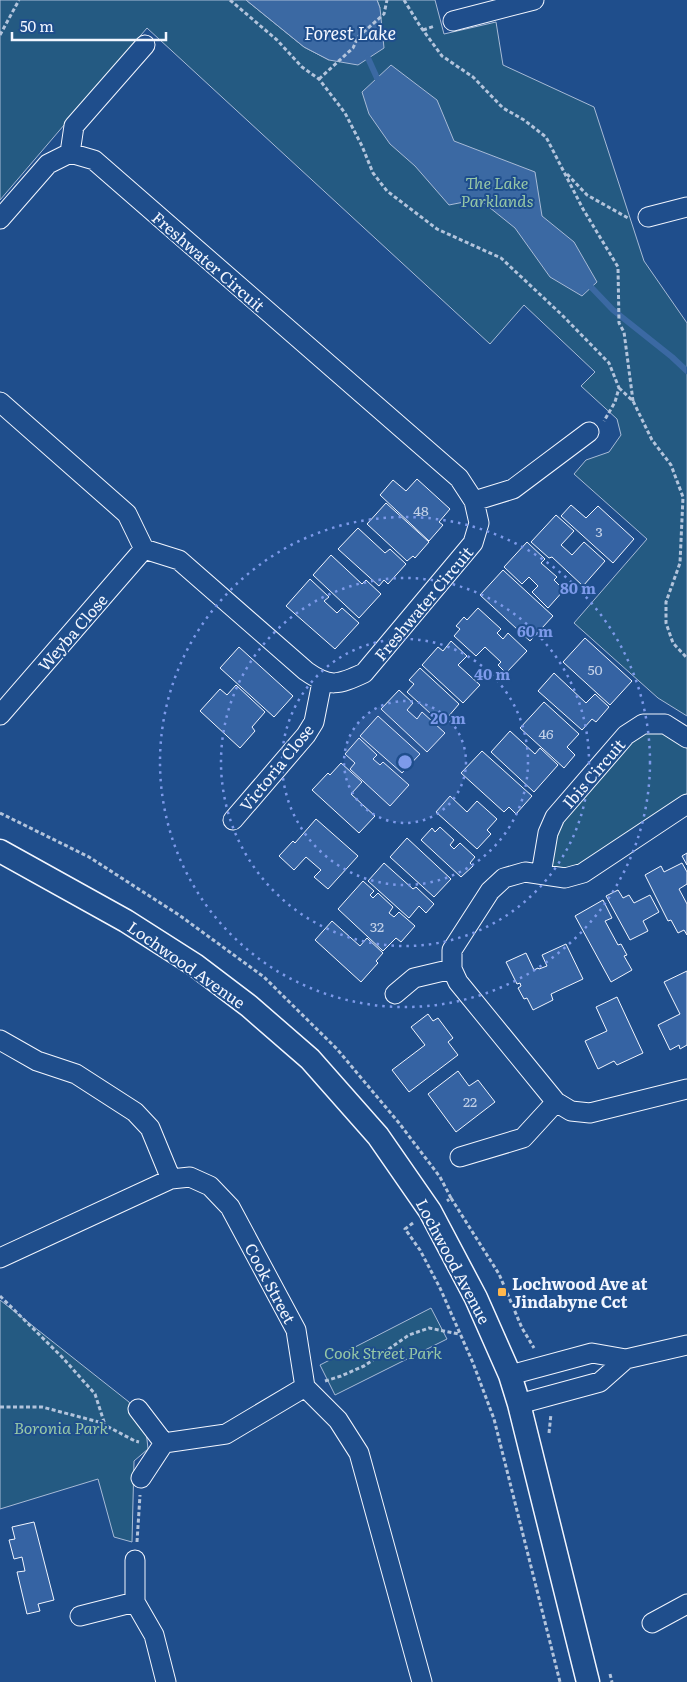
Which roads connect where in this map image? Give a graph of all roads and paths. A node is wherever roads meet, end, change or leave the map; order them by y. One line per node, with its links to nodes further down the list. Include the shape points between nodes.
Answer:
1 (19, 0): 7 (path)
2 (230, 0): 9 (path)
3 (387, 0): 9 (path, via 384,14)
4 (404, 0): 11 (path, via 442,56 473,77 503,108 546,137)
5 (534, 0): 6 (street)
6 (453, 21)
7 (0, 35)
8 (145, 45): 10 (street, via 74,126)
9 (319, 79): 15 (path, via 345,113 373,173 387,191 437,229 501,258 609,363)
10 (70, 153): 14 (street, via 48,164); 20 (street, Freshwater Circuit, via 94,160 458,478)
11 (565, 171): 13 (path, via 587,195 631,220); 16 (path, via 583,209 618,266 620,323)
12 (687, 207): 13 (street)
13 (648, 217)
14 (0, 219)
15 (619, 388): 16 (path); 18 (path, via 604,421)
16 (633, 401): 19 (path, via 652,440 671,465)
17 (0, 402): 21 (street, via 127,514)
18 (589, 432): 20 (street, via 513,489)
19 (685, 496): 22 (path, via 680,563 666,602 666,623 673,643)
20 (474, 500): 23 (street, Freshwater Circuit, via 479,523 467,551 364,673 343,682)
21 (144, 549): 23 (street, via 179,560); 24 (street, Weyba Close)
22 (687, 658)
23 (322, 682): 28 (street, Victoria Close, via 314,722 306,735)
24 (0, 715)
25 (687, 738): 30 (street, Ibis Circuit, via 665,724 643,724 626,735 555,817 548,833)
26 (687, 804): 30 (street, via 583,873 564,878)
27 (0, 813): 38 (path, via 97,863 178,915 264,977 337,1049 440,1177 451,1198)
28 (233, 820)
29 (0, 851): 38 (street, Lochwood Avenue, via 126,921 195,965 249,1006 310,1059 378,1136)
30 (542, 874): 31 (street, via 525,872 504,878 490,891 452,950)
31 (452, 969): 32 (street, via 414,978); 35 (street, via 458,982)
32 (395, 994)
33 (0, 1040): 37 (street, via 37,1061 76,1074 135,1112 150,1128)
34 (687, 1089): 35 (street, via 590,1113 571,1111)
35 (556, 1102): 36 (street, via 523,1138)
36 (460, 1157)
37 (171, 1179): 39 (street, Cook Street); 45 (street, Cook Street, via 190,1177 210,1186 230,1207 296,1330)
38 (430, 1211): 41 (path, via 405,1229 440,1288); 44 (street, Lochwood Avenue, via 476,1298)
39 (0, 1258)
40 (0, 1296): 49 (path, via 62,1356 95,1394)
41 (460, 1334): 45 (path, via 430,1328 409,1335 364,1366); 59 (path, via 494,1419)
42 (687, 1345): 43 (street)
43 (626, 1359): 44 (street, via 592,1353); 46 (street, via 600,1382)
44 (510, 1375): 46 (street, Lochwood Avenue)
45 (305, 1387): 50 (street, via 226,1434); 58 (street, via 338,1420 359,1453)
46 (519, 1404): 60 (street, Lochwood Avenue)
47 (0, 1407): 49 (path, via 42,1407)
48 (138, 1409): 50 (street)
49 (105, 1425): 50 (path, via 135,1441)
50 (164, 1443): 51 (street)
51 (141, 1478): 52 (path)
52 (136, 1560): 53 (street)
53 (134, 1602): 55 (street); 57 (street, via 154,1635)
54 (687, 1604): 56 (street)
55 (80, 1616)
56 (652, 1623)
57 (166, 1682)
58 (422, 1682)
59 (560, 1682)
60 (588, 1682)

